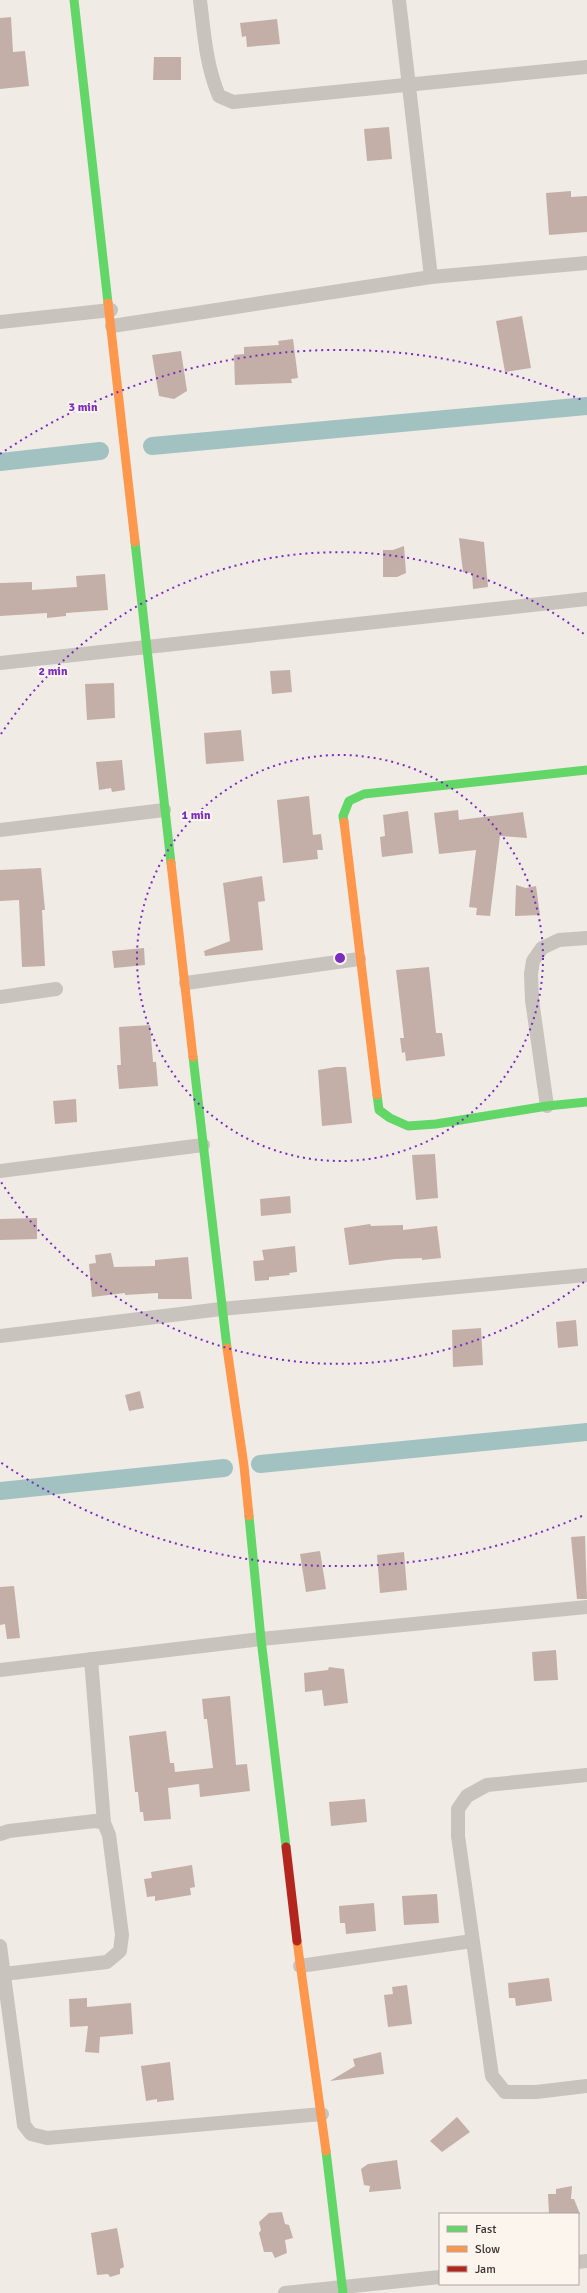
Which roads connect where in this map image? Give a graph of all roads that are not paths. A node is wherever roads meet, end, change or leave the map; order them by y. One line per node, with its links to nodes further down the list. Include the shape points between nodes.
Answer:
1 (74, 0): 8 (street)
2 (200, 0): 5 (street, via 207,60 213,83 219,96 233,102)
3 (399, 0): 5 (street)
4 (587, 67): 5 (street)
5 (408, 85): 7 (street)
6 (587, 263): 7 (street)
7 (431, 277): 10 (street)
8 (111, 310): 9 (street); 10 (street)
9 (0, 322)
10 (112, 326): 12 (street)
11 (587, 599): 12 (street)
12 (147, 648): 13 (street); 15 (street)
13 (0, 663)
14 (587, 770): 18 (street, via 364,794 349,801 343,816 344,838)
15 (164, 810): 16 (street); 19 (street)
16 (0, 830)
17 (587, 938): 23 (street, via 559,940 542,948 533,961 532,1000)
18 (360, 959): 19 (street); 23 (street, via 379,1110 408,1126 436,1124)
19 (186, 983): 24 (street)
20 (56, 989): 21 (street)
21 (0, 997)
22 (587, 1102): 23 (street)
23 (547, 1106)
24 (202, 1145): 25 (street); 27 (street)
25 (0, 1171)
26 (587, 1275): 27 (street)
27 (221, 1308): 28 (street); 30 (street, via 244,1466)
28 (0, 1336)
29 (587, 1607): 30 (street)
30 (261, 1639): 31 (street); 38 (street)
31 (91, 1659): 32 (street); 34 (street)
32 (0, 1670)
33 (587, 1774): 36 (street, via 487,1786 467,1796 458,1809 458,1836)
34 (104, 1823): 35 (street, via 95,1821); 39 (street, via 108,1835 122,1935 120,1951 107,1962)
35 (0, 1834)
36 (472, 1941): 38 (street); 40 (street, via 492,2076 505,2092 536,2092)
37 (0, 1946): 39 (street)
38 (300, 1966): 41 (street)
39 (4, 1974): 41 (street, via 24,2125 31,2134 47,2138)
40 (587, 2086)
41 (322, 2114): 43 (street)
42 (439, 2276): 43 (street)
43 (342, 2290): 44 (street)
44 (286, 2293)

